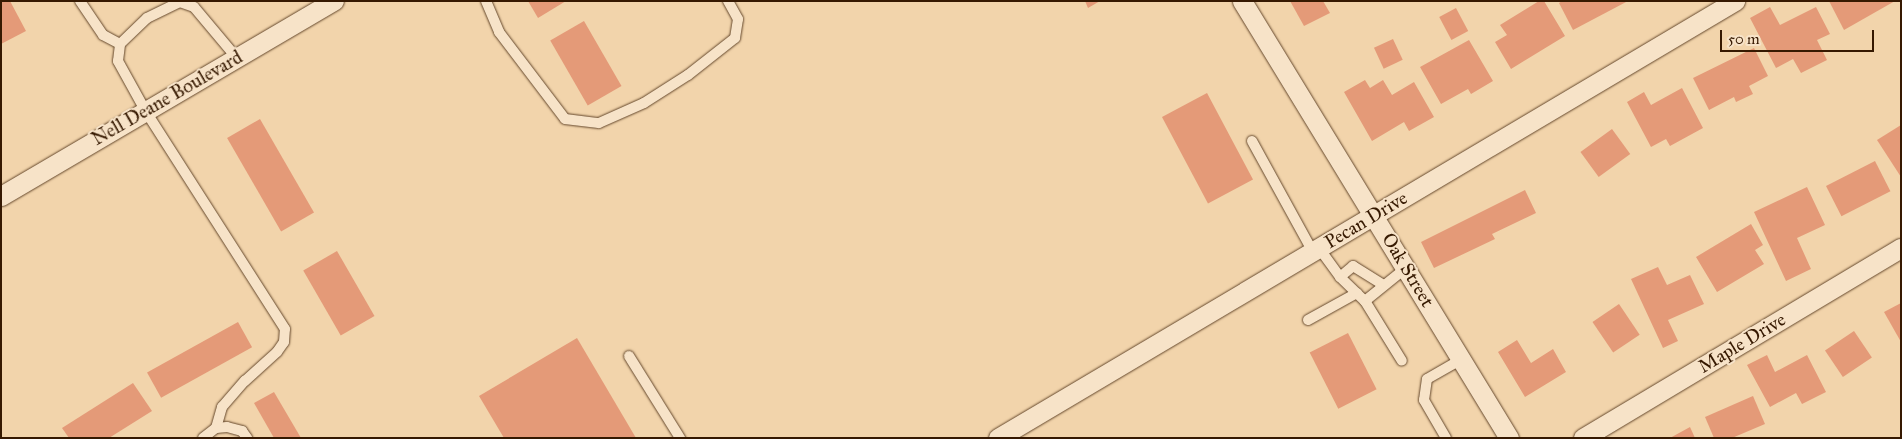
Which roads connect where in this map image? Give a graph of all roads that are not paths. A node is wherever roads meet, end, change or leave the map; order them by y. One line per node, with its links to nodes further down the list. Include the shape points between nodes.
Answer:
1 (80, 1): 8 (lane, via 102,35)
2 (334, 1): 9 (street, Nell Deane Boulevard)
3 (486, 1): 4 (lane, via 499,32 565,119 599,123 644,103 735,38 738,19)
4 (728, 1)
5 (1242, 1): 13 (street, Oak Street)
6 (1735, 1): 13 (street, Pecan Drive)
7 (180, 2): 8 (lane, via 147,18); 9 (lane, via 194,7)
8 (120, 44): 10 (lane, via 118,61)
9 (236, 57): 10 (street, Nell Deane Boulevard)
10 (145, 110): 12 (street, Nell Deane Boulevard); 24 (lane, via 285,329 284,342 277,352 222,407)
11 (1252, 141): 15 (lane)
12 (1, 196)
13 (1375, 215): 15 (street, Pecan Drive); 16 (street, Oak Street)
14 (1901, 248): 31 (street, Maple Drive)
15 (1316, 250): 17 (lane); 28 (street, Pecan Drive)
16 (1407, 267): 18 (lane); 22 (street, Oak Street)
17 (1340, 277): 18 (lane, via 1353,266); 19 (lane)
18 (1384, 285): 19 (lane)
19 (1361, 297): 20 (lane); 23 (lane)
20 (1308, 320)
21 (629, 356): 27 (lane)
22 (1462, 359): 29 (lane, via 1427,379 1424,400); 30 (street, Oak Street)
23 (1402, 361)
24 (216, 428): 25 (lane); 26 (lane, via 242,430)
25 (203, 438)
26 (247, 438)
27 (680, 438)
28 (998, 438)
29 (1446, 438)
30 (1509, 438)
31 (1583, 438)

